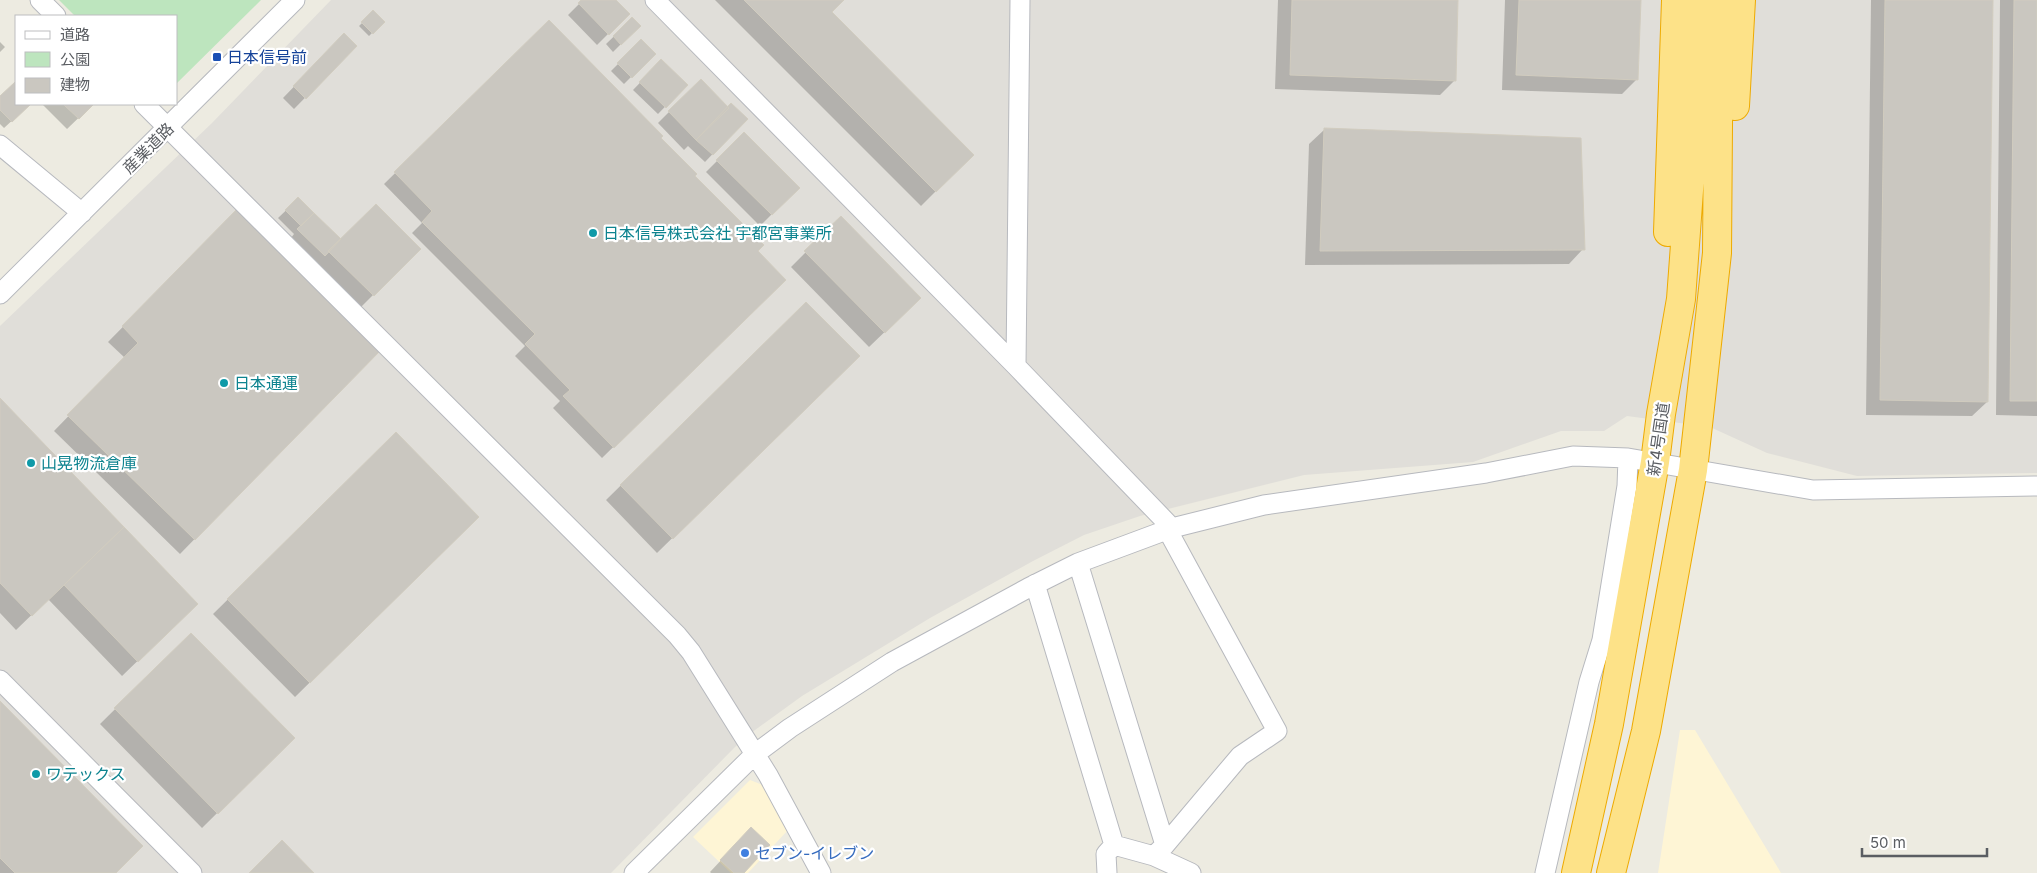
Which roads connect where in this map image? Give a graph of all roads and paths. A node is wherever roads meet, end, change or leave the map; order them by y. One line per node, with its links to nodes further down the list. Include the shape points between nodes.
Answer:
1 (40, 0): 9 (street)
2 (295, 0): 11 (street, 産業道路)
3 (655, 0): 16 (street)
4 (1020, 0): 16 (street)
5 (1676, 0): 17 (highway)
6 (1697, 0): 17 (highway, 新4号国道, via 1693,136 1681,299)
7 (1719, 0): 14 (highway)
8 (1741, 0): 14 (highway, via 1729,208)
9 (55, 15)
10 (145, 105): 11 (street)
11 (168, 128): 13 (street, 産業道路); 26 (street, via 677,635)
12 (0, 145): 13 (street)
13 (82, 213): 15 (street, 産業道路)
14 (1717, 253): 20 (highway)
15 (0, 294)
16 (1016, 366): 22 (street)
17 (1661, 414): 19 (highway, 新4号国道)
18 (1628, 458): 19 (street); 22 (street, via 1573,456 1486,473 1264,505); 34 (street, via 1627,486 1602,640 1589,682)
19 (1655, 462): 20 (street); 35 (highway, 新4号国道, via 1609,724)
20 (1693, 470): 21 (street, via 1813,490); 36 (highway, via 1646,731)
21 (2037, 486)
22 (1169, 529): 23 (street); 28 (street, via 1277,731 1240,756)
23 (1078, 563): 24 (street); 28 (street)
24 (1036, 584): 26 (street, via 892,662); 27 (street)
25 (0, 680): 29 (street)
26 (755, 754): 30 (street); 31 (street)
27 (1114, 845): 28 (street); 32 (street, via 1106,854)
28 (1160, 850): 33 (street)
29 (192, 873)
30 (634, 873)
31 (821, 873)
32 (1107, 873)
33 (1190, 873)
34 (1545, 873)
35 (1576, 873)
36 (1611, 873)

